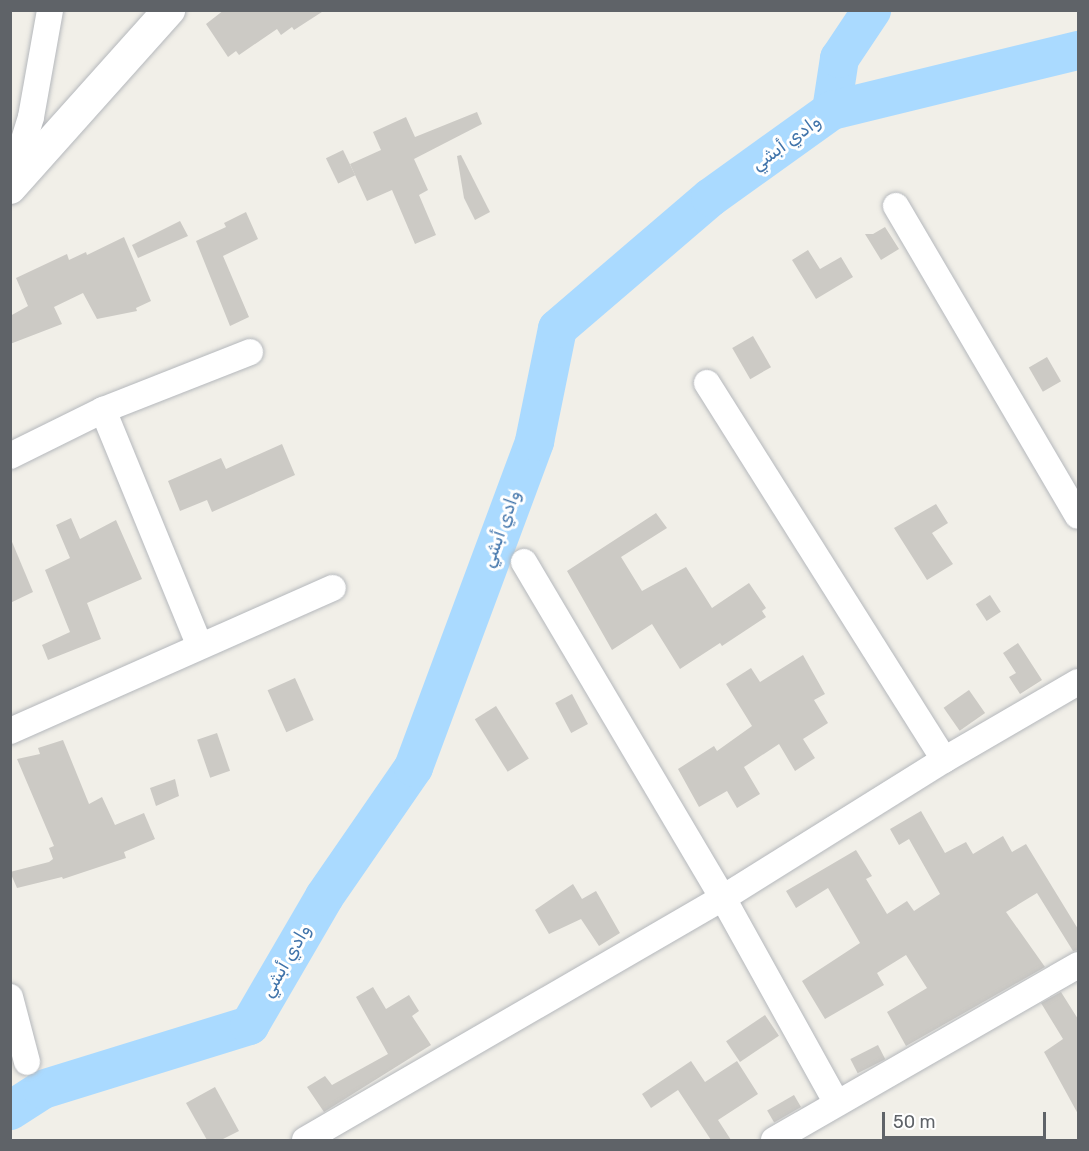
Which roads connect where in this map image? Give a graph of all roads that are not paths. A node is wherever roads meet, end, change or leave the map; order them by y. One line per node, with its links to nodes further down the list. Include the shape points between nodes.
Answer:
1 (50, 10): 3 (street, via 31,117)
2 (169, 10): 3 (street)
3 (10, 186)
4 (896, 206): 9 (street)
5 (250, 352): 7 (street)
6 (707, 382): 15 (street)
7 (103, 410): 8 (street); 12 (street)
8 (10, 456)
9 (1078, 516)
10 (524, 562): 16 (street)
11 (333, 588): 12 (street)
12 (200, 646): 14 (street)
13 (1078, 682): 15 (street)
14 (10, 731)
15 (944, 760): 16 (street)
16 (723, 898): 20 (street); 21 (street)
17 (1078, 965): 20 (street)
18 (10, 997): 19 (street)
19 (27, 1062)
20 (836, 1102): 22 (street)
21 (305, 1140)
22 (774, 1140)

